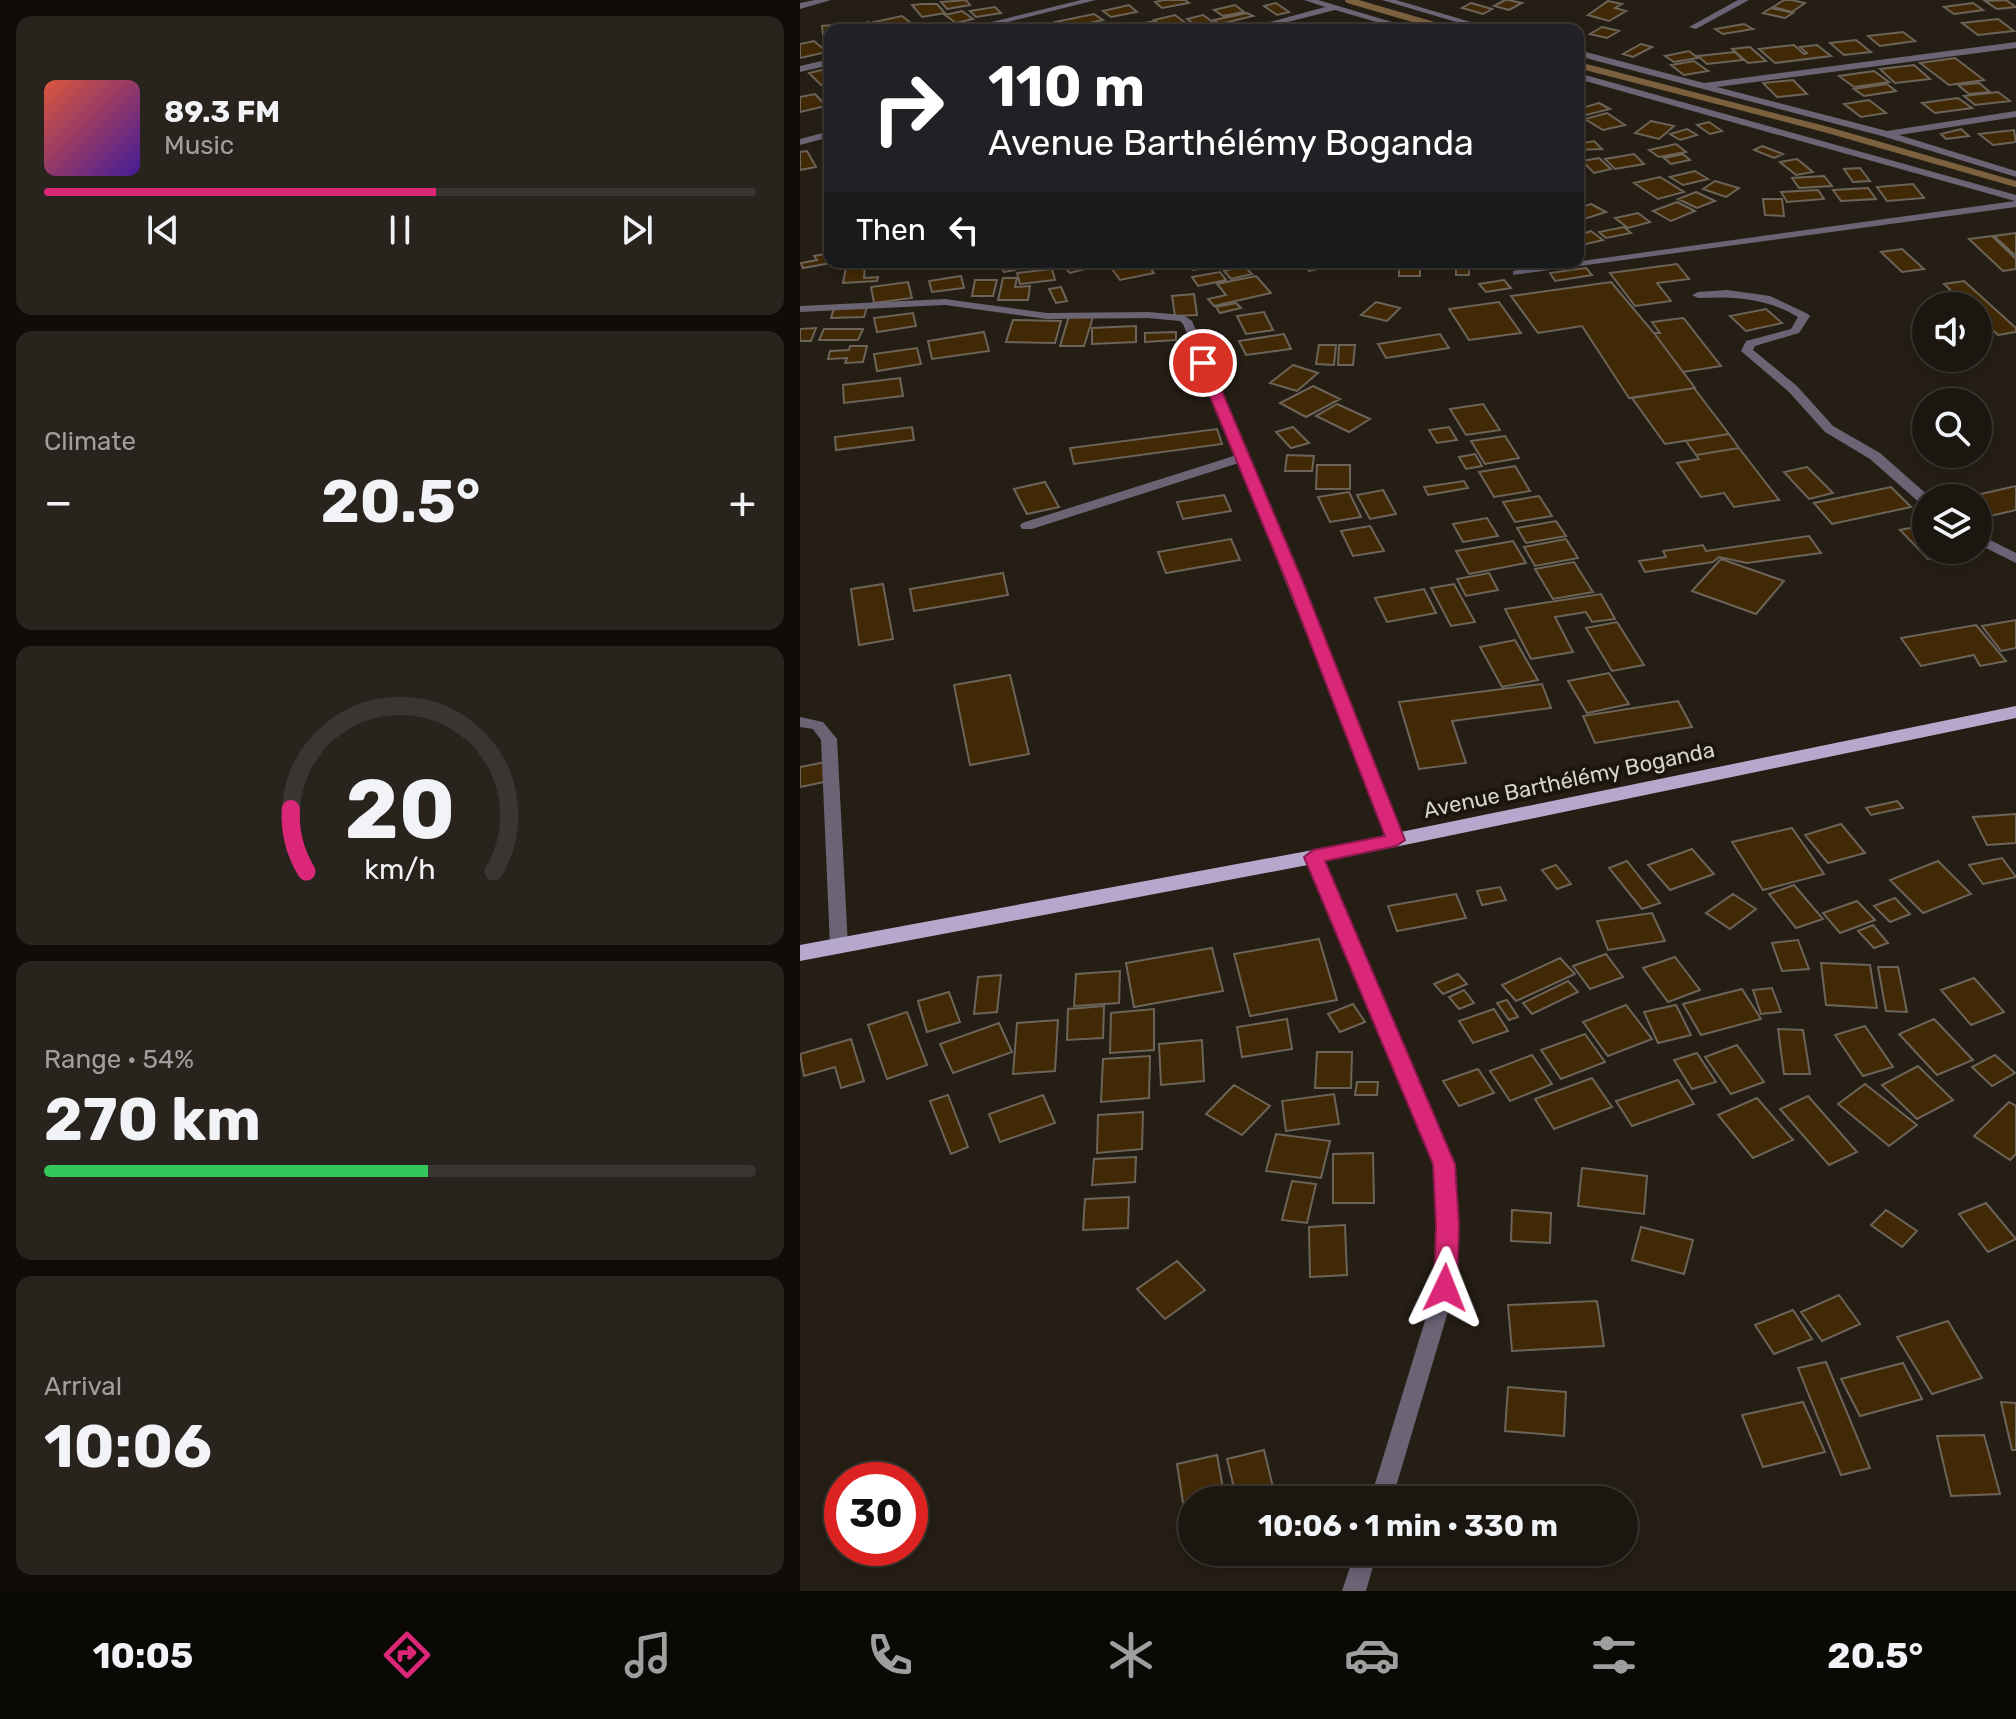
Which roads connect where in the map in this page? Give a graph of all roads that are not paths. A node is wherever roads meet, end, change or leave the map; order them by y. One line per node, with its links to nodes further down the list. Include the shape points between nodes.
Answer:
1 (827, 0): 6 (street)
2 (1092, 0): 8 (street)
3 (1308, 0): 7 (street)
4 (1386, 0): 11 (street)
5 (1745, 0): 12 (street)
6 (800, 6)
7 (1333, 8): 9 (street); 10 (street)
8 (990, 24)
9 (1269, 24)
10 (1392, 24)
11 (1472, 24)
12 (1693, 27)
13 (2016, 45): 18 (street)
14 (1584, 55): 18 (street)
15 (824, 63): 16 (street)
16 (800, 69)
17 (1584, 78): 24 (street)
18 (1702, 85): 20 (street)
19 (2016, 114): 20 (street)
20 (1886, 134): 23 (street)
21 (824, 136): 22 (street)
22 (800, 142)
23 (2016, 174)
24 (2016, 201): 25 (street)
25 (1584, 263)
26 (1552, 268): 27 (street)
27 (1517, 273)
28 (1698, 295): 31 (street, via 1762,296 1804,316 1795,331 1750,344 1747,351 1793,389 1829,429 1875,456)
29 (800, 309): 30 (street, via 945,302 1047,316 1183,318)
30 (1240, 458): 32 (street); 37 (street)
31 (1912, 489)
32 (1027, 526)
33 (1992, 546): 34 (street)
34 (2016, 559)
35 (2016, 712): 37 (main road, Avenue Barthélémy Boganda)
36 (800, 722): 39 (street, via 818,725 829,739)
37 (1396, 840): 38 (main road, Avenue Barthélémy Boganda)
38 (1313, 857): 39 (main road, Avenue Barthélémy Boganda); 41 (street, via 1444,1164 1445,1288)
39 (839, 946): 40 (main road, Avenue Barthélémy Boganda)
40 (800, 953)
41 (1385, 1486)
42 (1362, 1566): 43 (street)
43 (1354, 1591)

